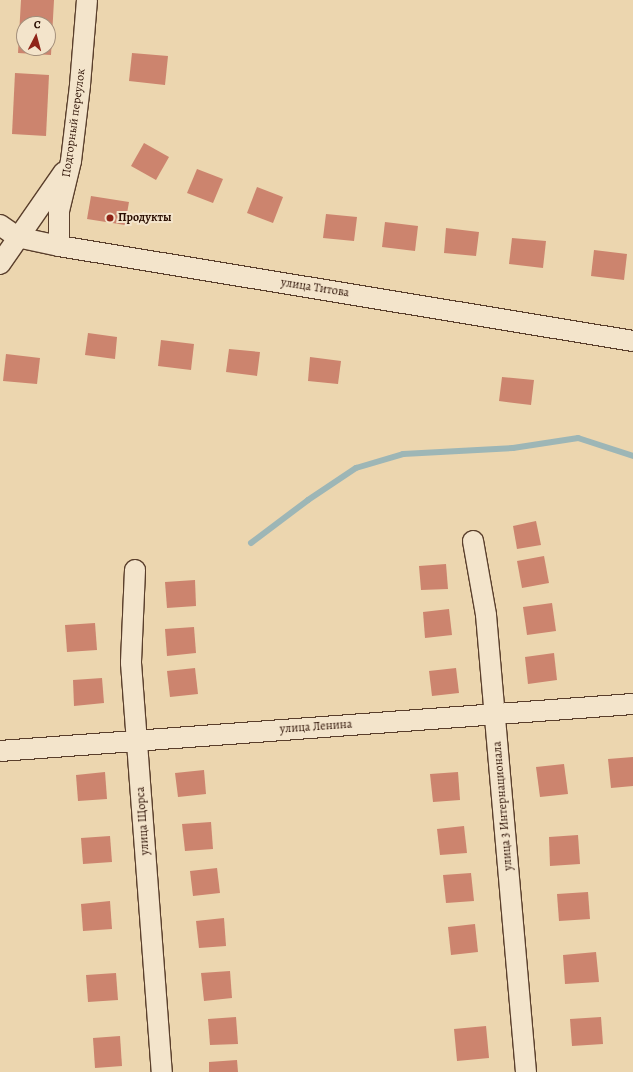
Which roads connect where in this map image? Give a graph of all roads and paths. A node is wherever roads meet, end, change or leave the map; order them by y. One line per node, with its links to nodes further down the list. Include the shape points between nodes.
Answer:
1 (87, 0): 2 (street, Подгорный переулок)
2 (71, 161): 4 (street); 5 (street, Подгорный переулок, via 59,211)
3 (0, 225): 4 (street, улица Титова)
4 (17, 237): 5 (street, улица Титова); 6 (street)
5 (60, 246): 7 (street, улица Титова)
6 (0, 264)
7 (633, 341)
8 (473, 541): 11 (street, улица 3 Интернационала, via 486,615)
9 (134, 570): 12 (street, улица Щорса, via 131,663)
10 (633, 704): 11 (street, улица Ленина)
11 (495, 714): 12 (street, улица Ленина); 15 (street, улица 3 Интернационала)
12 (136, 740): 13 (street, улица Ленина); 14 (street, улица Щорса)
13 (0, 751)
14 (162, 1072)
15 (526, 1072)

